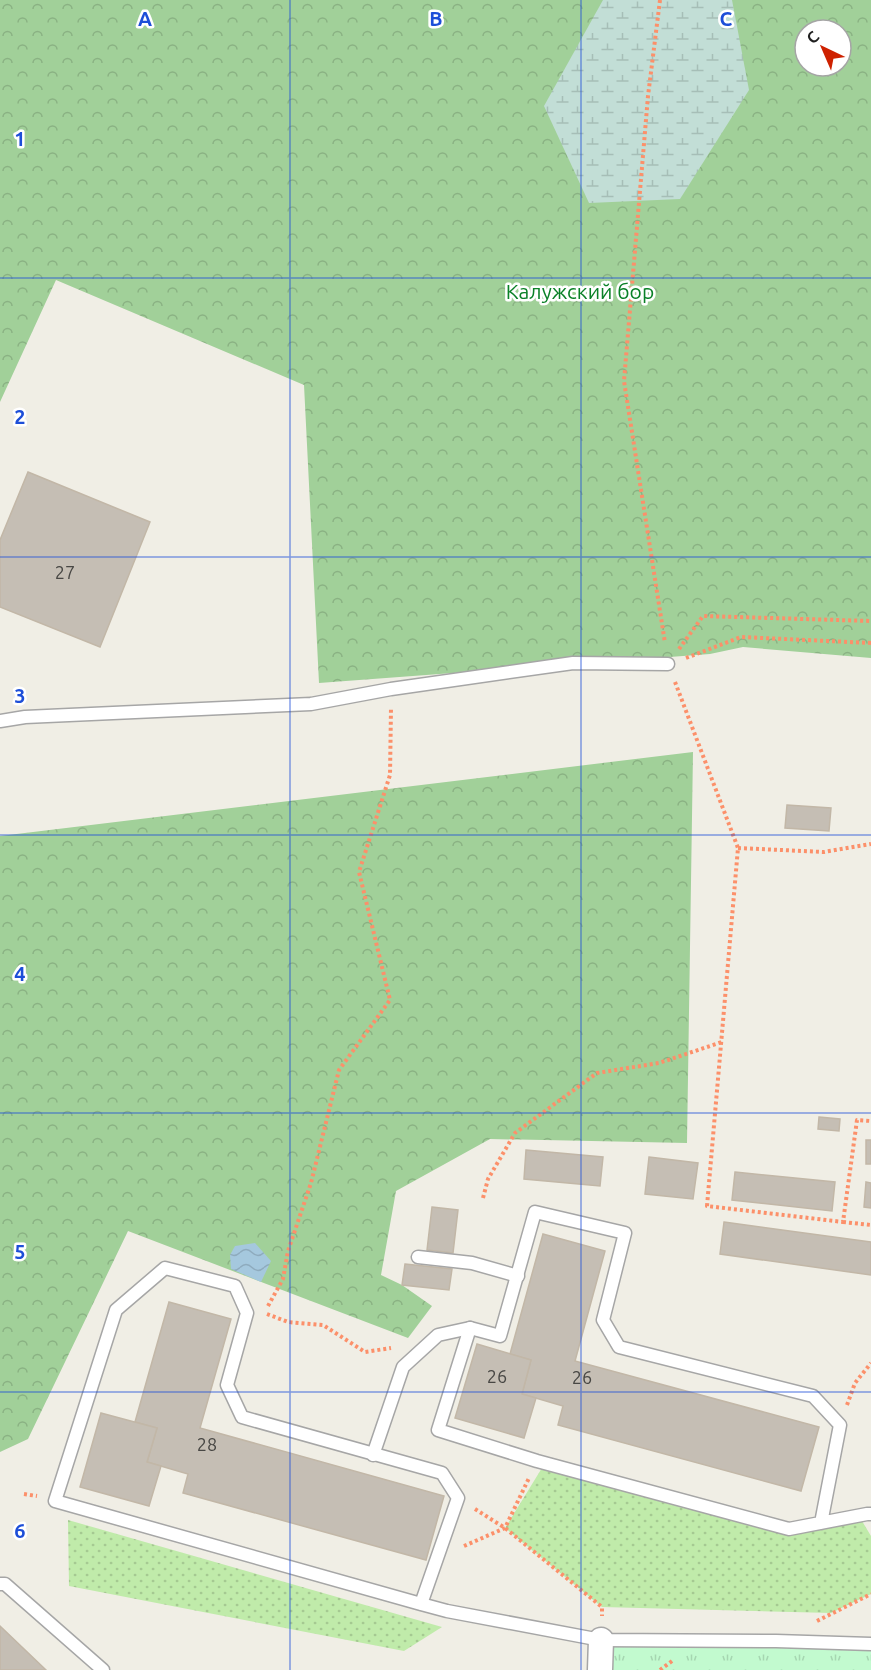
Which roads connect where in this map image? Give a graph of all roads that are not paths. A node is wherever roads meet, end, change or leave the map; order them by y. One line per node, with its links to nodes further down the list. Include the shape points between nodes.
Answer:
1 (668, 664): 2 (lane, via 573,663 391,688 311,704 25,717)
2 (0, 722)
3 (417, 1257): 4 (lane, via 472,1263)
4 (518, 1276): 5 (lane, via 500,1336); 8 (lane, via 535,1212 625,1233 603,1320 620,1347 813,1396 840,1425)
5 (470, 1328): 6 (lane, via 438,1335 403,1367); 8 (lane, via 438,1431 789,1529)
6 (373, 1455): 10 (lane, via 442,1473 458,1498); 10 (lane, via 242,1417 227,1385 247,1313 235,1286 165,1268 116,1310 55,1501)
7 (871, 1514): 8 (lane)
8 (821, 1524)
9 (0, 1584): 13 (lane, via 5,1584)
10 (421, 1604): 11 (lane)
11 (600, 1641): 12 (lane); 14 (street)
12 (871, 1644)
13 (103, 1670)
14 (600, 1670)

